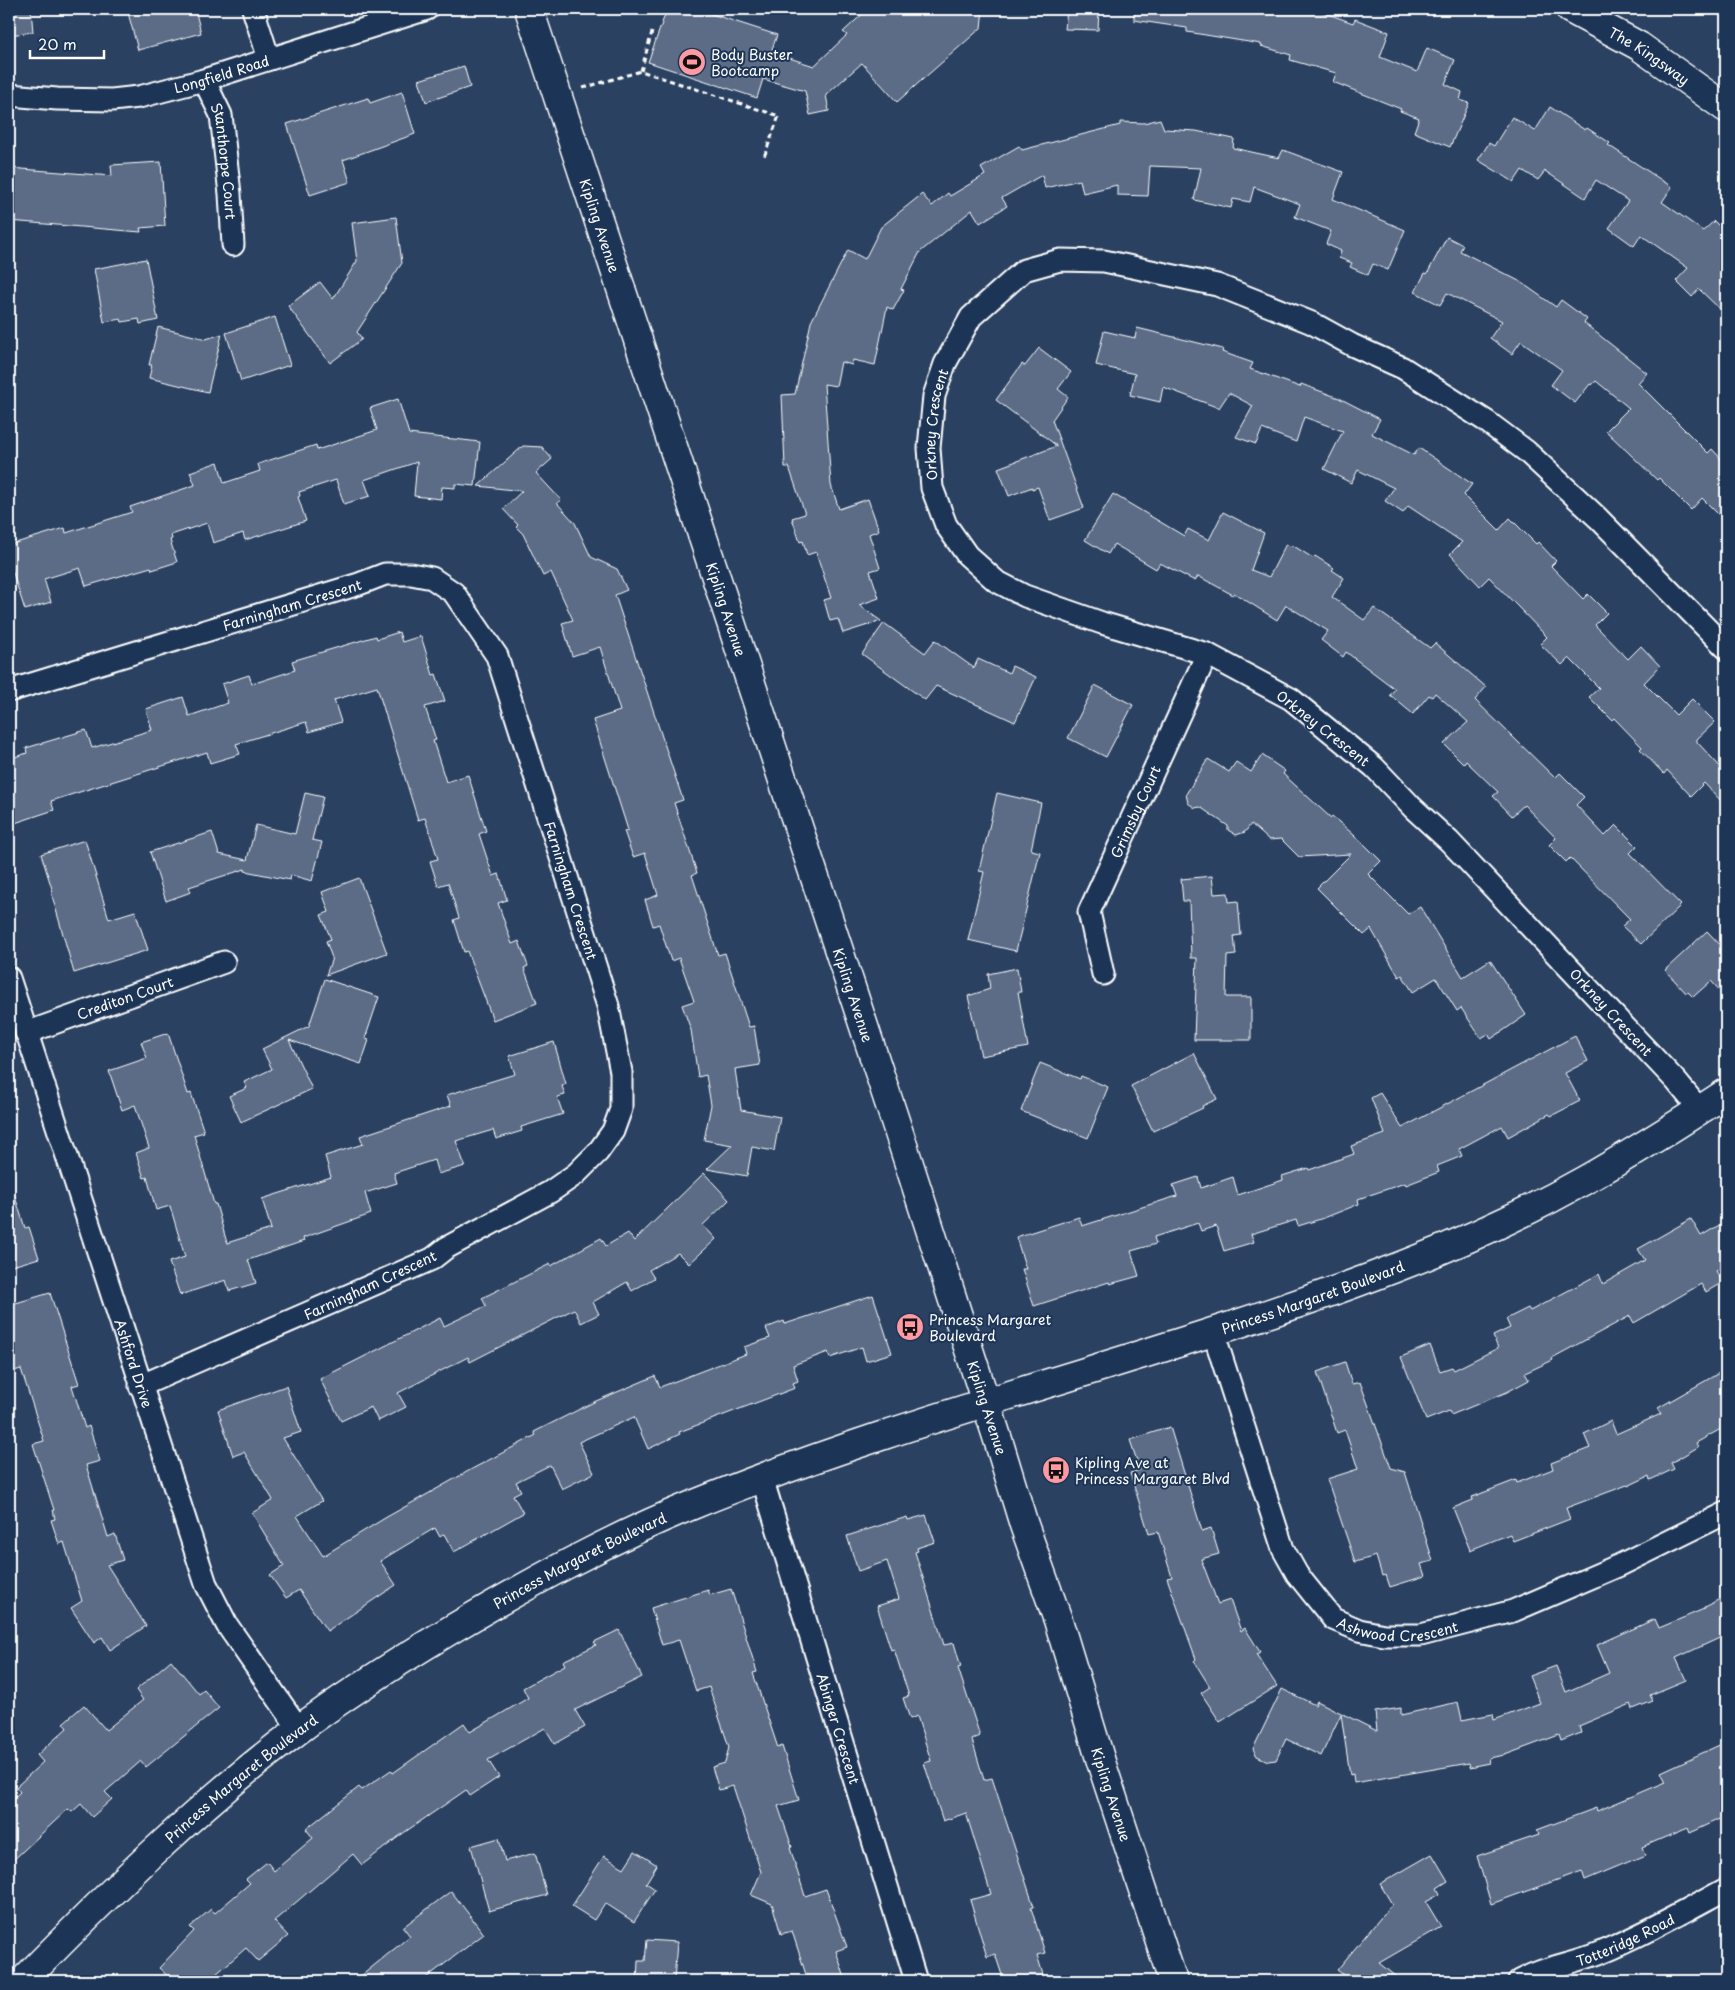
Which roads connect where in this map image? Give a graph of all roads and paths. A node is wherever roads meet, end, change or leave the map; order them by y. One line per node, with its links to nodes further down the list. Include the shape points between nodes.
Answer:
1 (254, 9): 6 (street)
2 (427, 9): 6 (street, Longfield Road)
3 (529, 9): 10 (street, Kipling Avenue)
4 (1570, 9): 11 (street, The Kingsway, via 1639,46)
5 (652, 32): 7 (path)
6 (269, 59): 8 (street, Longfield Road)
7 (641, 71): 10 (path); 12 (path, via 779,116)
8 (204, 80): 9 (street, Longfield Road, via 139,97 112,100); 13 (street, Stanthorpe Court, via 220,115)
9 (9, 95)
10 (558, 95): 25 (street, Kipling Avenue)
11 (1726, 108)
12 (764, 157)
13 (233, 245)
14 (1726, 648): 15 (street, Orkney Crescent, via 1598,518 1526,451 1403,368 1312,323 1217,284 1104,261 1060,260 1024,270 971,317 945,364 934,396 929,448 932,488 946,525 967,554 996,581 1025,596)
15 (1207, 654): 18 (street, Grimsby Court, via 1089,912); 22 (street, Orkney Crescent, via 1291,699 1374,767 1485,879)
16 (9, 691): 24 (street, Farningham Crescent, via 385,574 432,578 454,593 497,656 608,1006 621,1072 621,1109 613,1131 576,1174 550,1192 446,1248 432,1259)
17 (224, 962): 20 (street, Crediton Court)
18 (1103, 974)
19 (9, 978): 20 (street, Ashford Drive)
20 (26, 1033): 24 (street, Ashford Drive)
21 (1726, 1093): 22 (street, Princess Margaret Boulevard)
22 (1700, 1110): 23 (street, Princess Margaret Boulevard, via 1584,1181 1499,1223 1412,1262 1314,1299)
23 (1213, 1331): 25 (street, Princess Margaret Boulevard); 27 (street, Ashwood Crescent, via 1283,1549 1297,1574 1333,1619 1359,1630 1421,1635 1513,1611 1620,1565)
24 (140, 1386): 28 (street, Ashford Drive, via 206,1584 227,1625)
25 (986, 1402): 26 (street, Princess Margaret Boulevard); 32 (street, Kipling Avenue)
26 (762, 1478): 28 (street, Princess Margaret Boulevard, via 691,1505 545,1576 420,1649); 31 (street, Abinger Crescent)
27 (1726, 1513)
28 (299, 1729): 30 (street, Princess Margaret Boulevard, via 165,1842)
29 (1726, 1889): 33 (street, Totteridge Road, via 1598,1953)
30 (23, 1981)
31 (916, 1981)
32 (1173, 1981)
33 (1519, 1981)

